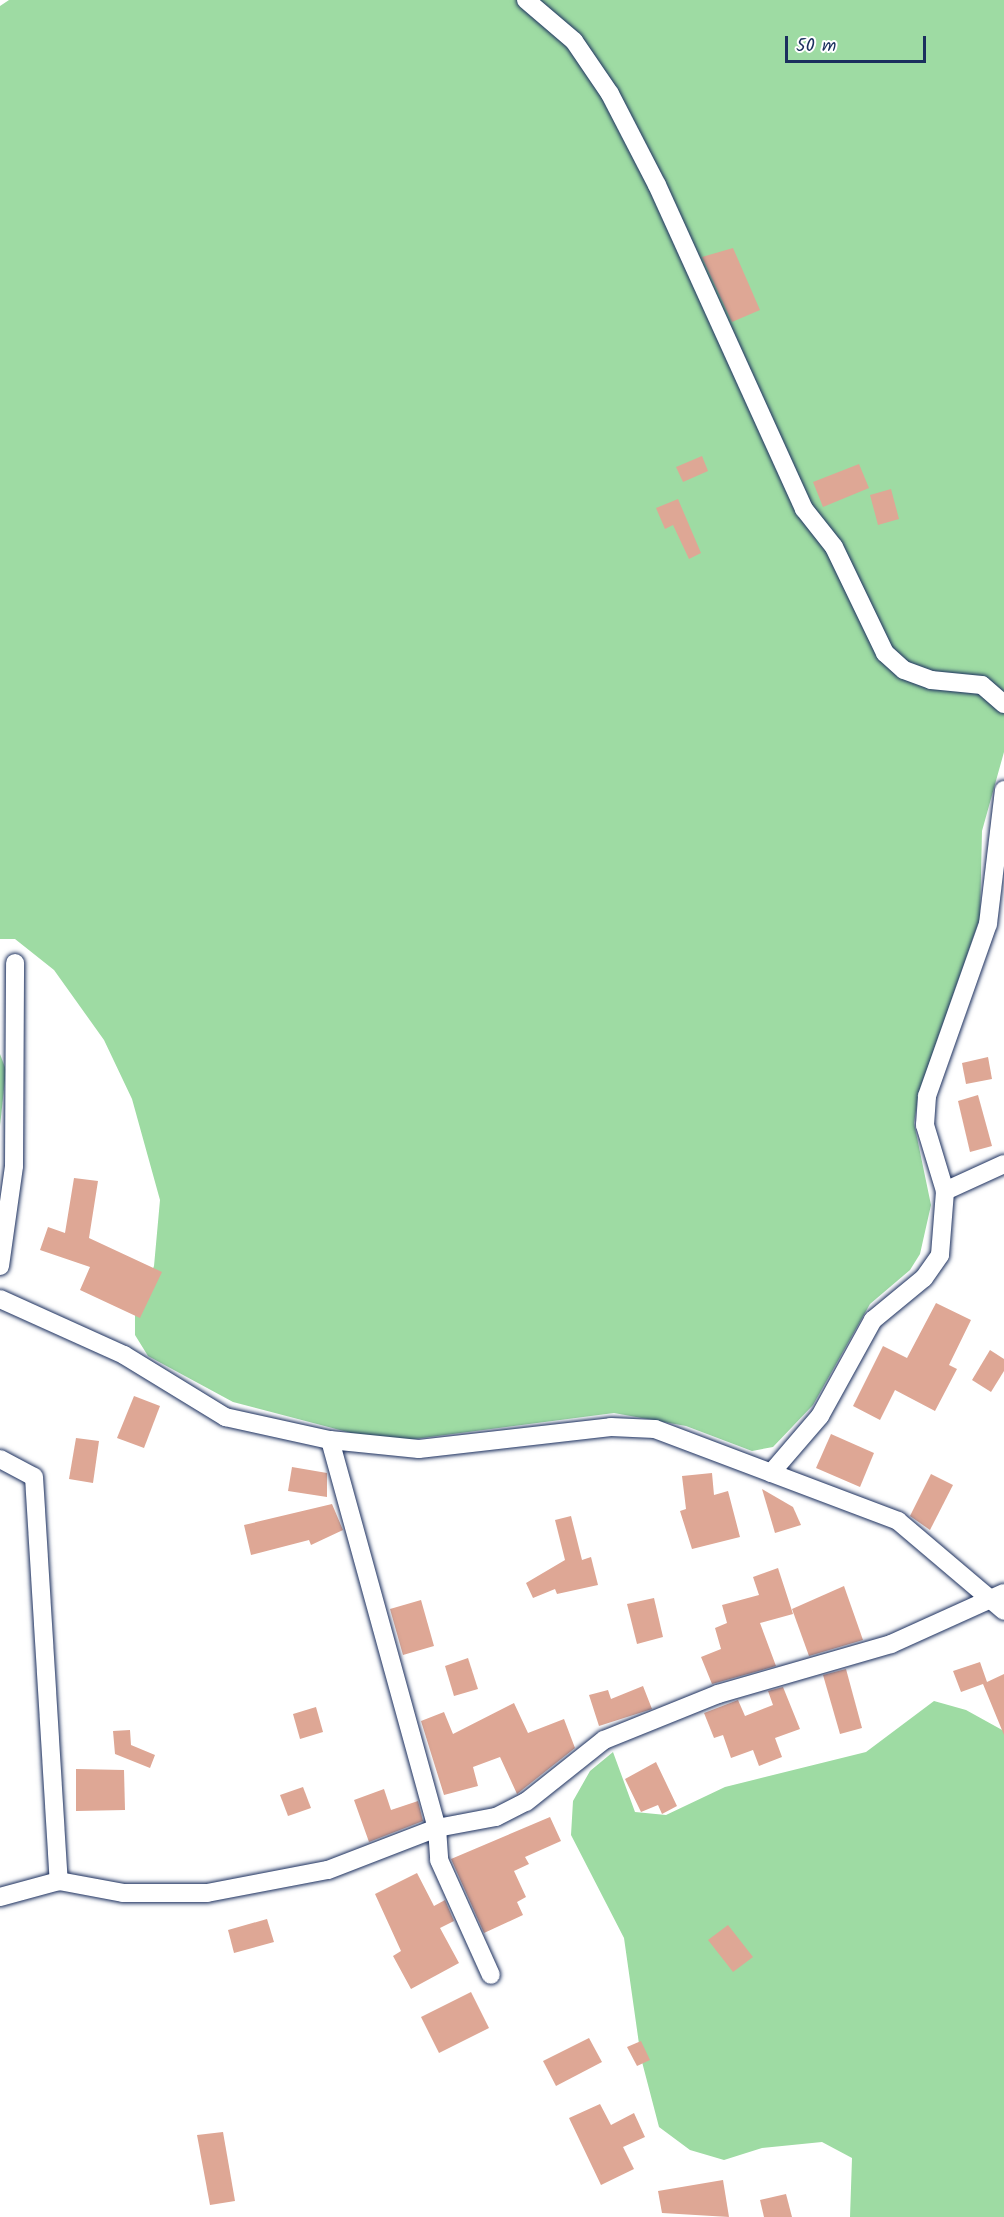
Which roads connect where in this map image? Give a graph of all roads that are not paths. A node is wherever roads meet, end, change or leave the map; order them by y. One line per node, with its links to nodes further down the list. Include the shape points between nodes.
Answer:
1 (526, 0): 2 (street, via 574,41 610,94 657,185 804,509 834,546 885,653 904,670 930,680 982,685)
2 (1004, 704)
3 (1004, 790): 6 (street, via 988,924 927,1096 925,1125)
4 (15, 963): 7 (street, via 14,1166)
5 (1004, 1164): 6 (street)
6 (945, 1191): 11 (street, via 940,1255 924,1278 873,1320 820,1416)
7 (0, 1266)
8 (0, 1299): 9 (street, via 124,1355 225,1417)
9 (330, 1440): 11 (street, via 419,1449 611,1426 656,1429); 14 (street)
10 (0, 1459): 15 (street, via 34,1477)
11 (771, 1473): 12 (street, via 898,1521)
12 (996, 1596): 13 (street); 14 (street, via 891,1644 718,1694 604,1740 516,1807 496,1817)
13 (1004, 1611)
14 (437, 1828): 15 (street, via 328,1870 207,1893 123,1893); 17 (street, via 439,1860)
15 (59, 1881): 16 (street)
16 (0, 1897)
17 (491, 1975)

